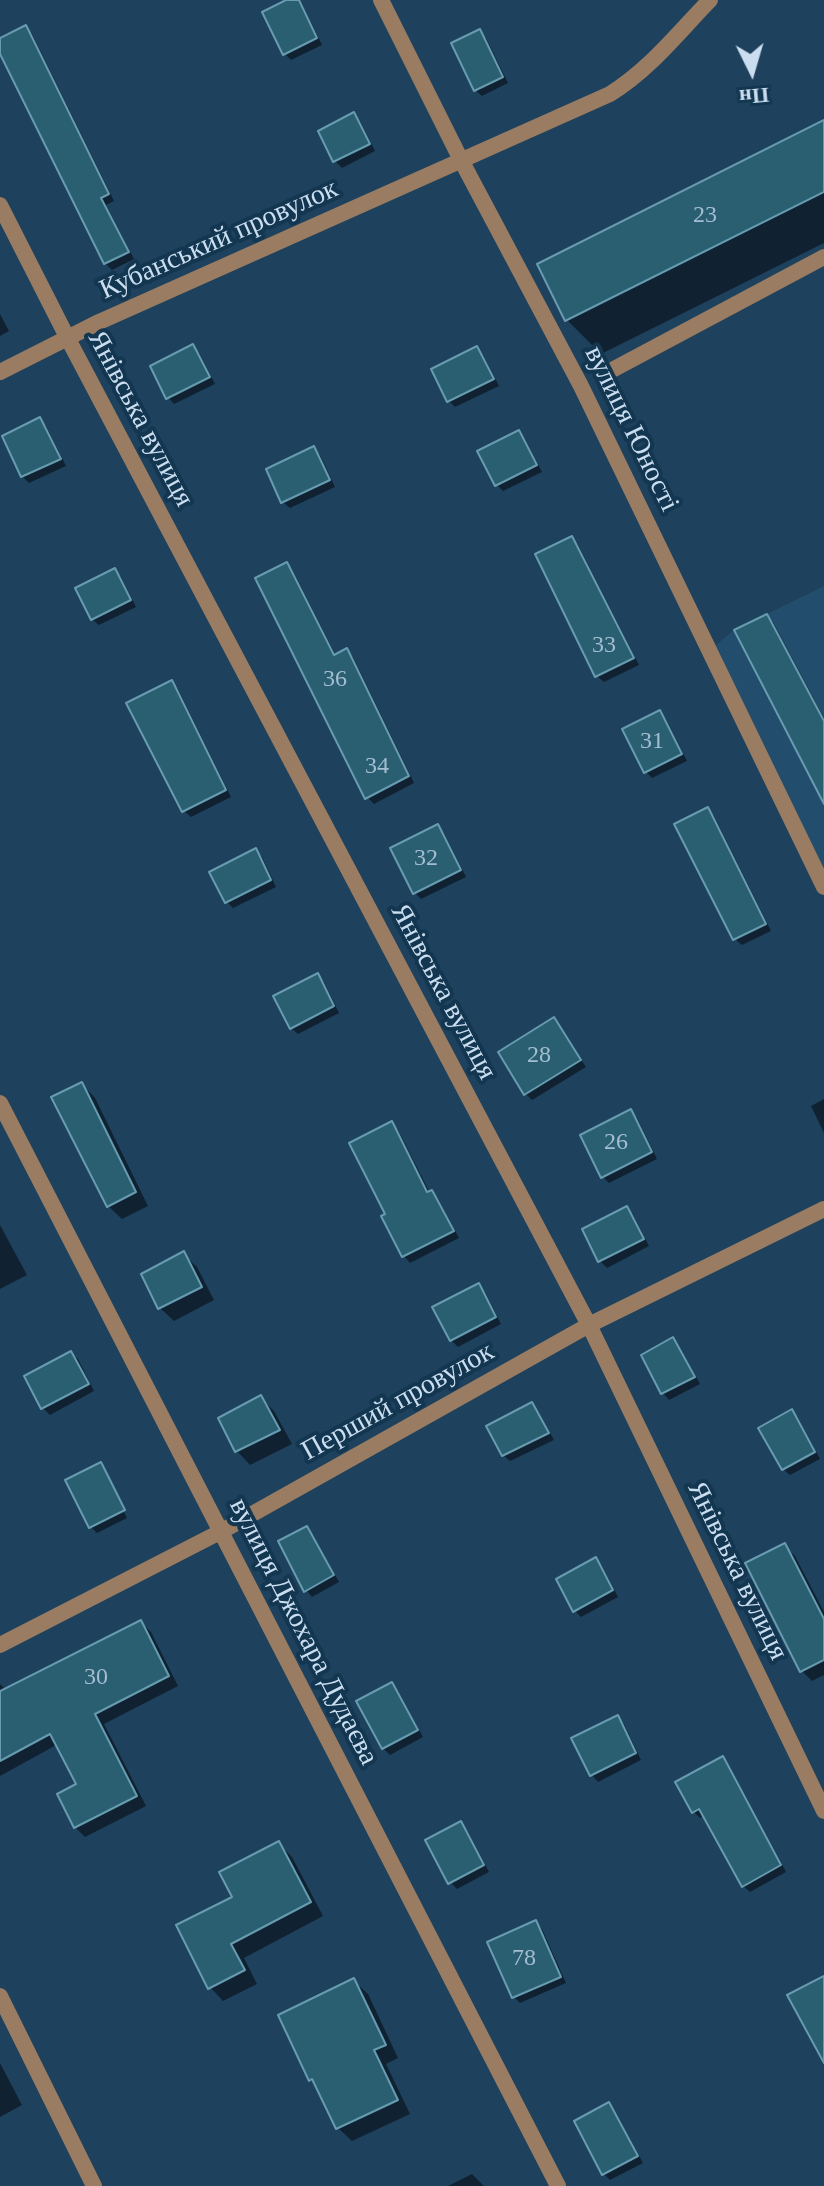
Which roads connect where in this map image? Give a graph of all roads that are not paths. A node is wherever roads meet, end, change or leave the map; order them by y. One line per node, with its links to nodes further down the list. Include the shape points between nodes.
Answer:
1 (381, 0): 3 (street, вулиця Юності)
2 (710, 0): 3 (street, Кубанський провулок, via 633,80)
3 (461, 160): 6 (street, Кубанський провулок); 9 (street, вулиця Юності, via 581,386)
4 (0, 205): 6 (street, Янівська вулиця)
5 (824, 257): 7 (street)
6 (67, 337): 8 (street, Кубанський провулок); 12 (street, Янівська вулиця)
7 (614, 369)
8 (0, 372)
9 (824, 887)
10 (0, 1103): 13 (street, вулиця Джохара Дудаєва)
11 (824, 1209): 12 (street, Перший провулок)
12 (589, 1325): 13 (street, Перший провулок); 15 (street, Янівська вулиця)
13 (222, 1531): 14 (street, Перший провулок); 18 (street, вулиця Джохара Дудаєва)
14 (0, 1645)
15 (824, 1811)
16 (0, 1996): 17 (street)
17 (94, 2186)
18 (558, 2186)

